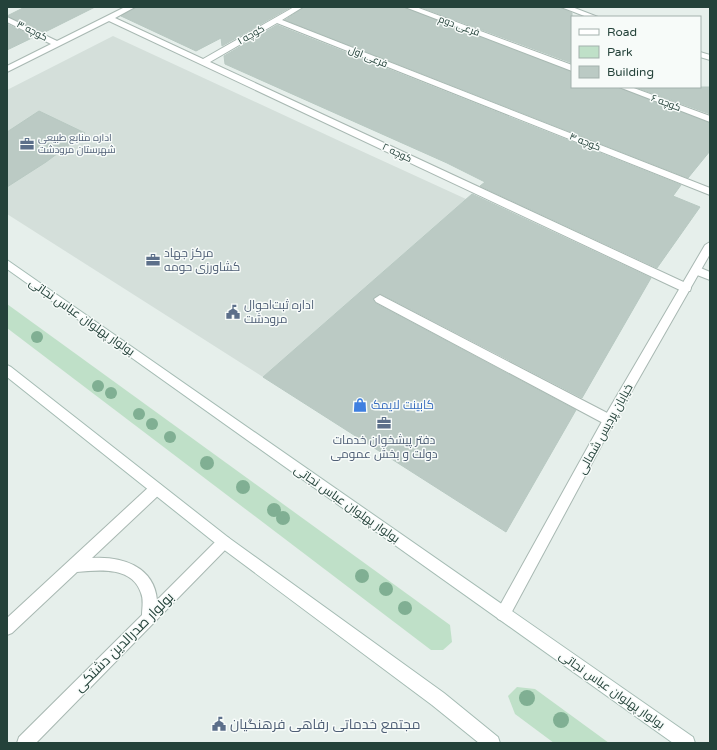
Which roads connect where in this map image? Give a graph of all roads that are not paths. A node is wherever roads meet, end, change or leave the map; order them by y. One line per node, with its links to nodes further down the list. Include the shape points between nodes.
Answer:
1 (131, 7): 7 (street)
2 (299, 7): 8 (street, کوچه ۱)
3 (409, 7): 11 (street, فرعی دوم)
4 (565, 7): 5 (street)
5 (591, 16)
6 (7, 18): 9 (street, کوچه ۳)
7 (109, 18): 9 (street); 10 (street, کوچه ۲)
8 (276, 20): 10 (street, کوچه ۱); 14 (street, فرعی اول)
9 (57, 44): 12 (street)
10 (204, 62): 21 (street, کوچه ۲)
11 (571, 68)
12 (7, 69)
13 (626, 88): 15 (street, کوچه ۶)
14 (460, 93): 16 (street, کوچه ۴)
15 (710, 120)
16 (710, 192)
17 (710, 245): 19 (street, خیابان پردیس شمالی)
18 (7, 264): 28 (street, بولوار پهلوان عباس نجاتی)
19 (696, 270): 20 (street); 21 (street, خیابان پردیس شمالی)
20 (710, 276)
21 (686, 288): 24 (street, خیابان پردیس شمالی)
22 (380, 299): 24 (street)
23 (7, 370): 25 (street)
24 (609, 420): 28 (street, خیابان پردیس شمالی)
25 (156, 489): 26 (street); 27 (street)
26 (224, 542): 29 (street, بولوار صدرالدین دشتکی); 32 (street, via 405,674)
27 (72, 566): 29 (street, via 122,565 143,579 149,592); 30 (street)
28 (503, 614): 33 (street, بولوار پهلوان عباس نجاتی)
29 (149, 616): 31 (street, بولوار صدرالدین دشتکی)
30 (7, 628)
31 (25, 743)
32 (492, 743)
33 (687, 743)

